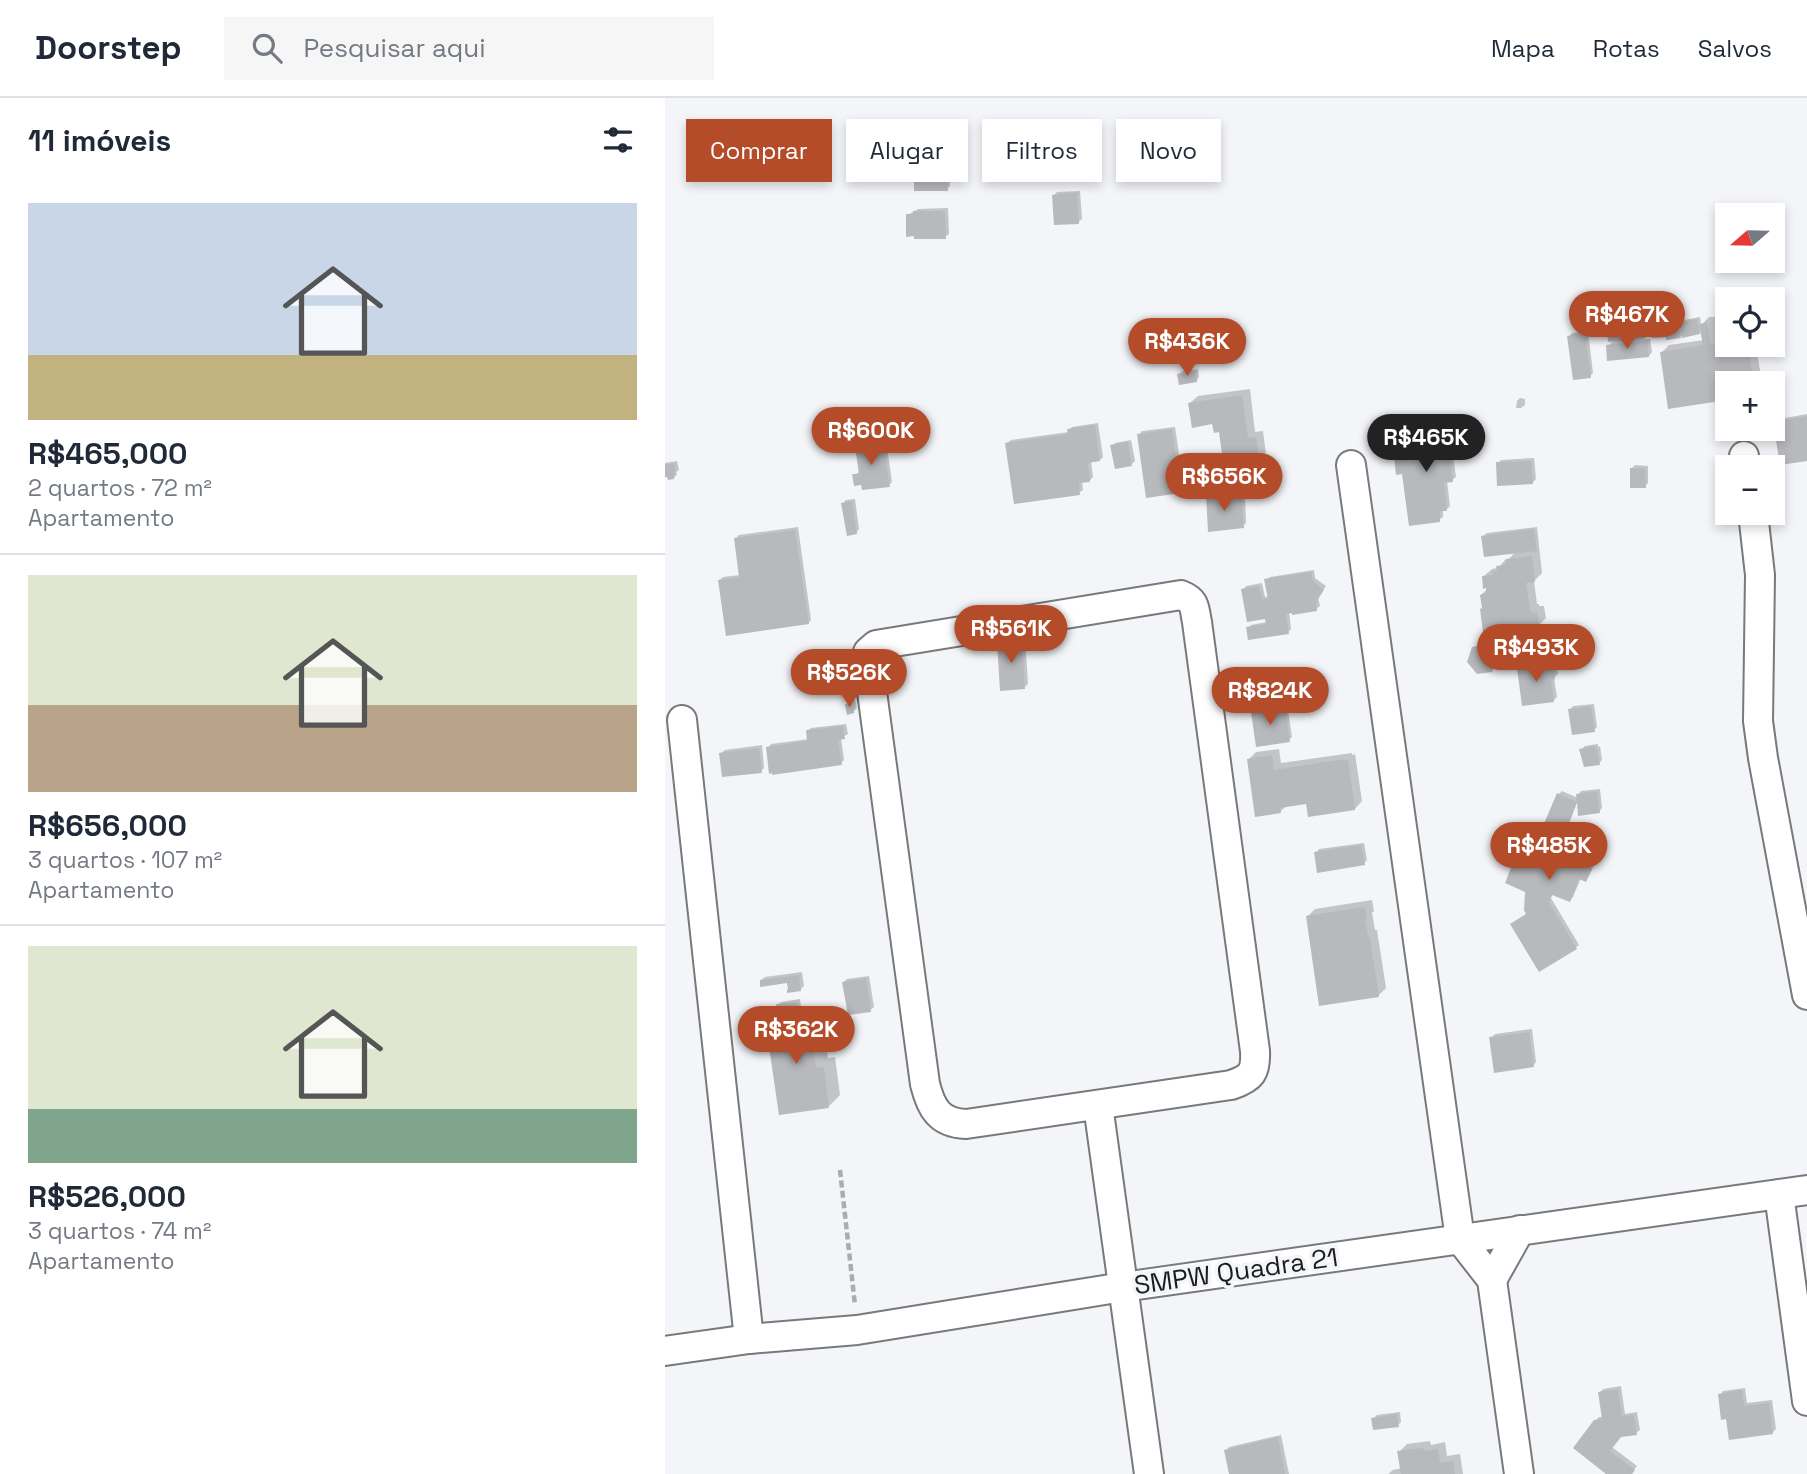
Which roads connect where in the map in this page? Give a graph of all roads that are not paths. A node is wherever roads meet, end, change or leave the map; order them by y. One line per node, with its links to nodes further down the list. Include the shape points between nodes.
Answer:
1 (1351, 465): 9 (street)
2 (1754, 525): 4 (street, via 1760,575 1758,721)
3 (682, 720): 12 (street)
4 (1807, 995)
5 (1098, 1105): 5 (street, via 1231,1085 1244,1081 1255,1064 1197,622 1194,605 1181,596 876,645 867,655 930,1102 955,1124); 11 (street)
6 (1807, 1190): 7 (street, SMPW Quadra 21)
7 (1779, 1194): 8 (street, SMPW Quadra 21); 14 (street)
8 (1520, 1230): 9 (street, SMPW Quadra 21); 10 (street)
9 (1460, 1239): 10 (street); 11 (street, SMPW Quadra 21)
10 (1492, 1280): 16 (street)
11 (1123, 1287): 12 (street, SMPW Quadra 21, via 857,1330); 15 (street)
12 (749, 1339): 13 (street, SMPW Quadra 21)
13 (665, 1351)
14 (1807, 1401)
15 (1150, 1474)
16 (1519, 1474)

